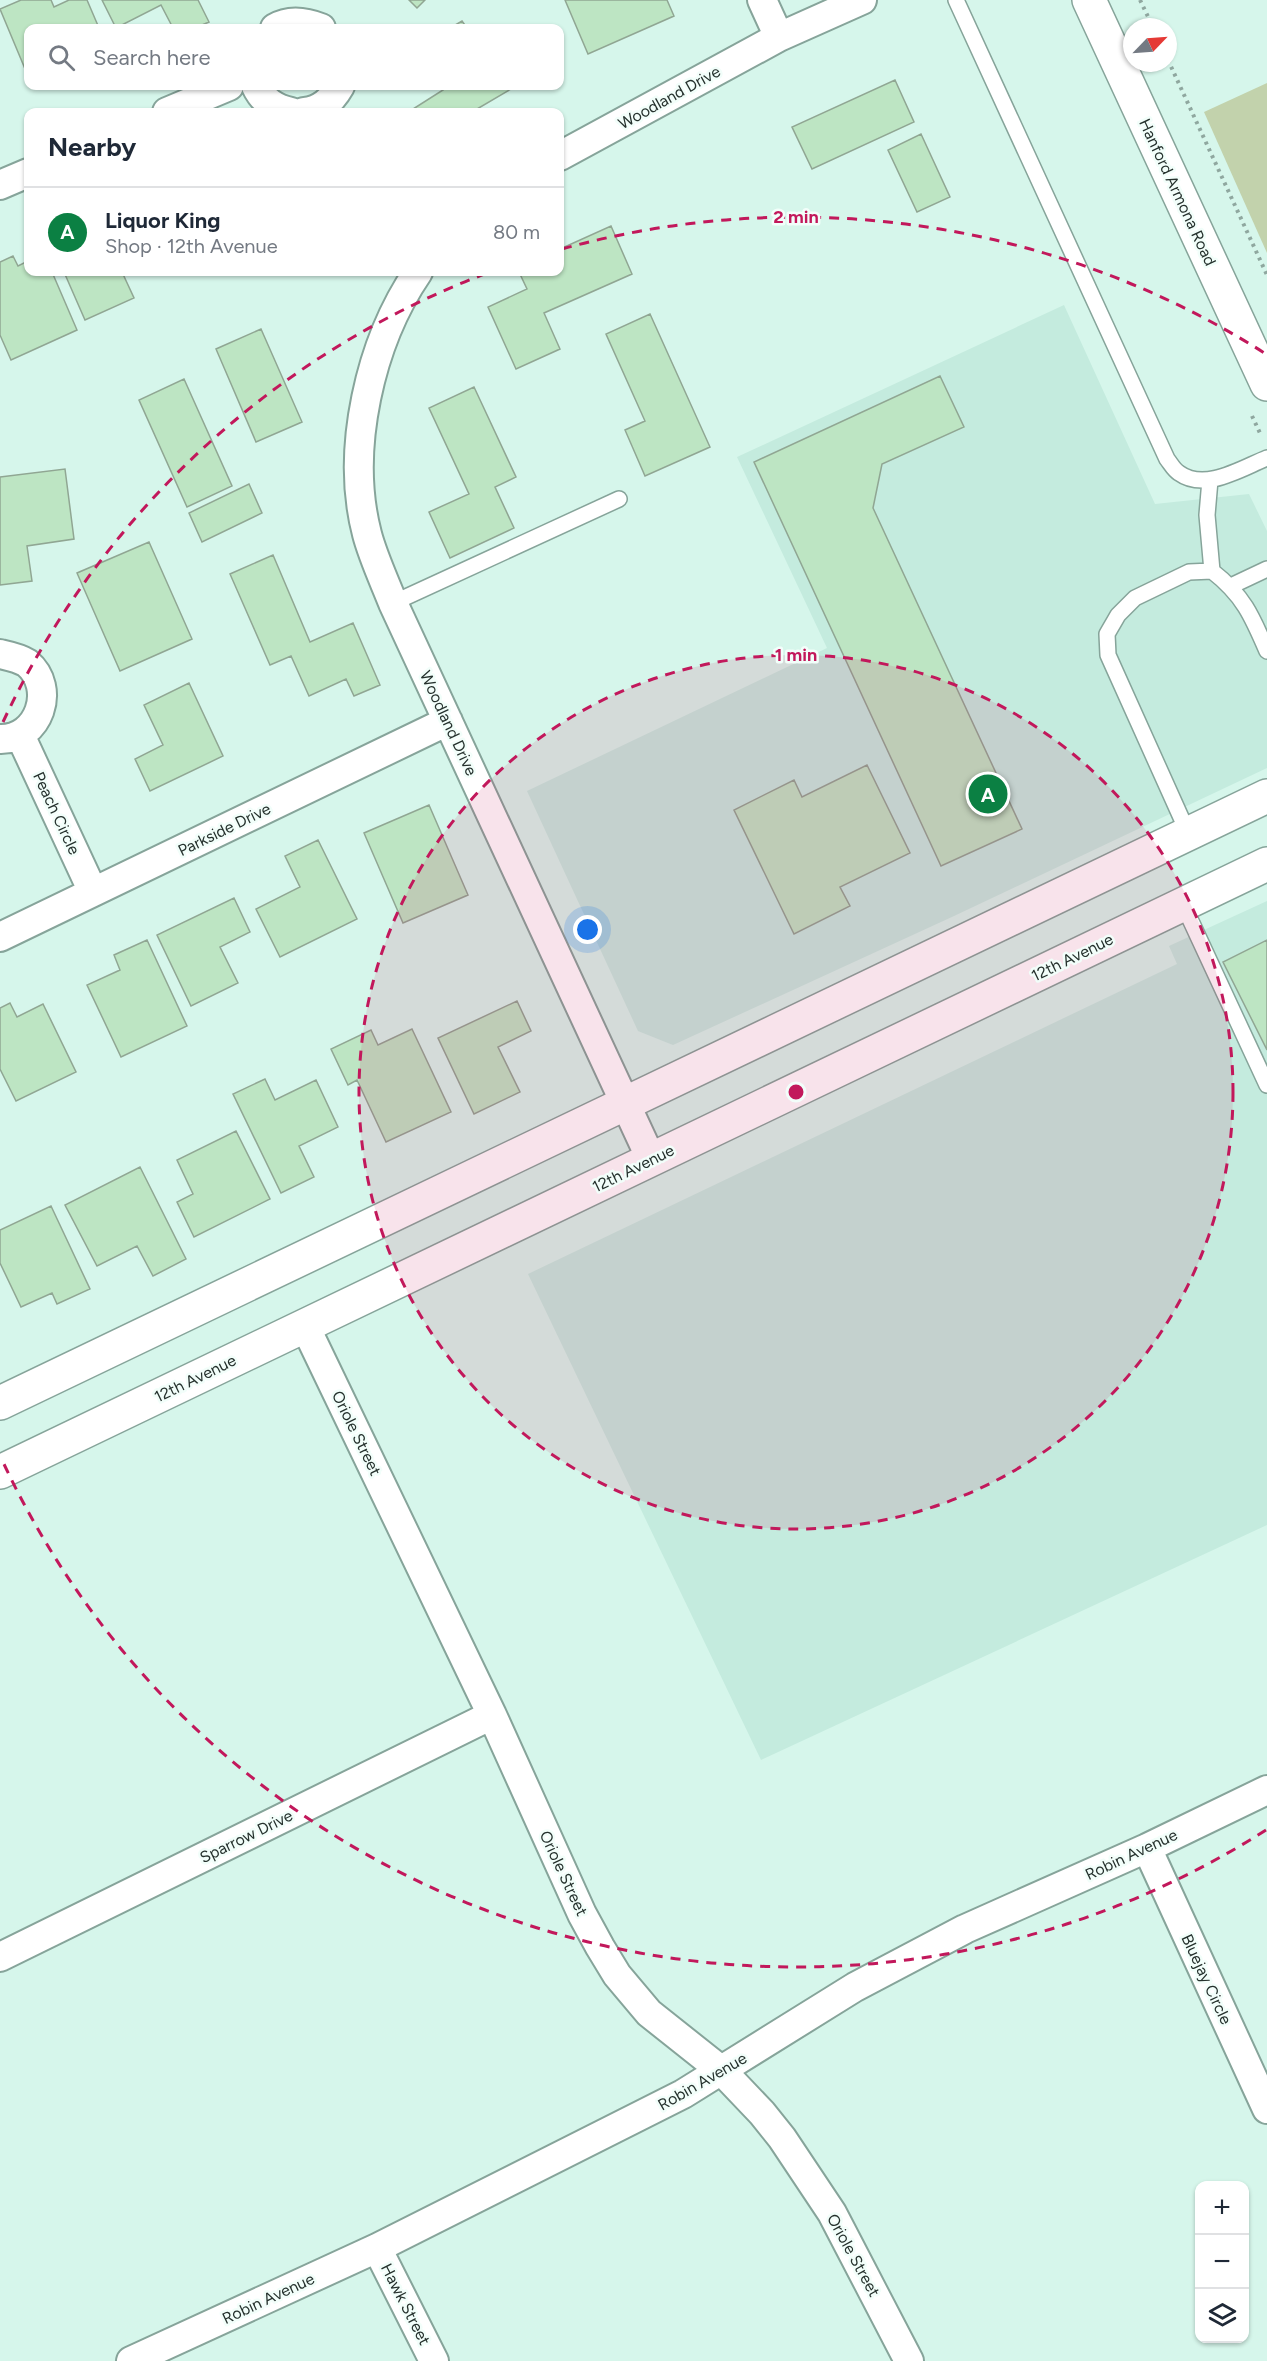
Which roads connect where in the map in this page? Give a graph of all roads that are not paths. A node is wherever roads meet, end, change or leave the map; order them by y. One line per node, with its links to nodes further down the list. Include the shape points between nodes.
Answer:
1 (762, 0): 7 (street)
2 (862, 0): 7 (street, Woodland Drive)
3 (956, 0): 18 (lane, via 1167,459 1191,479)
4 (1089, 0): 16 (street, Hanford Armona Road)
5 (287, 24): 6 (street)
6 (311, 24)
7 (779, 37): 12 (street, Woodland Drive)
8 (219, 90): 10 (street)
9 (259, 90): 11 (street)
10 (177, 108)
11 (278, 108)
12 (564, 154)
13 (24, 175): 14 (street)
14 (0, 185)
15 (415, 276): 23 (street, Woodland Drive, via 404,292 376,359 360,425 360,482 367,534)
16 (1267, 384)
17 (1267, 458): 18 (lane)
18 (1210, 480): 21 (lane, via 1207,515)
19 (619, 499): 23 (lane)
20 (1267, 569): 22 (lane)
21 (1212, 571): 22 (lane); 29 (lane, via 1189,572 1135,598 1107,634 1108,655)
22 (1231, 586): 24 (lane, via 1251,614)
23 (393, 603): 26 (street, Woodland Drive)
24 (1267, 651)
25 (0, 654): 27 (street, Peach Circle, via 26,663 36,674 43,701 31,726)
26 (448, 721): 31 (street, Parkside Drive); 35 (street, Woodland Drive)
27 (10, 737): 31 (street, Peach Circle)
28 (1267, 796): 29 (street)
29 (1188, 833): 35 (street)
30 (1267, 864): 32 (street, 12th Avenue)
31 (93, 892): 33 (street, Parkside Drive)
32 (1183, 904): 34 (lane); 36 (street, 12th Avenue)
33 (0, 937)
34 (1267, 1085)
35 (625, 1105): 36 (street, Woodland Drive); 38 (street)
36 (651, 1159): 37 (street, 12th Avenue)
37 (305, 1326): 39 (street, 12th Avenue); 40 (street, Oriole Street)
38 (0, 1403)
39 (0, 1472)
40 (492, 1715): 43 (street, Sparrow Drive); 44 (street, Oriole Street, via 582,1914 617,1975 649,2013)
41 (1267, 1790): 42 (street, Robin Avenue)
42 (1147, 1848): 44 (street, Robin Avenue, via 965,1929 855,1987); 45 (street, Bluejay Circle)
43 (0, 1957)
44 (722, 2071): 46 (street, Robin Avenue); 49 (street, Oriole Street, via 782,2138 832,2214)
45 (1267, 2109)
46 (377, 2248): 47 (street, Robin Avenue); 48 (street, Hawk Street)
47 (131, 2361)
48 (434, 2361)
49 (909, 2361)

